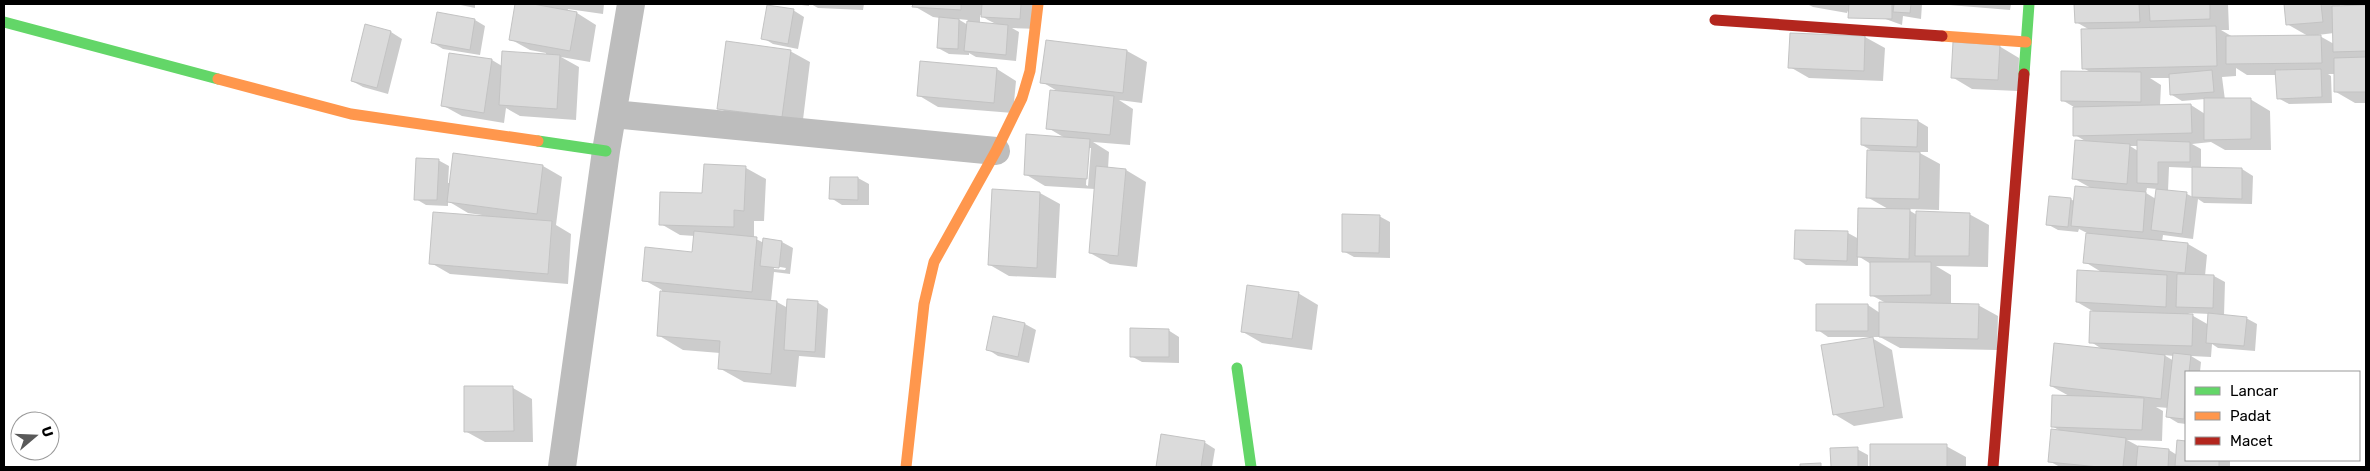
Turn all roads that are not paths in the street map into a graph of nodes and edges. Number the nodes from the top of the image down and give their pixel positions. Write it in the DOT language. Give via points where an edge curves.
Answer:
graph roads {
  1 [pos="631,4"];
  2 [pos="1038,4"];
  3 [pos="2029,4"];
  4 [pos="1715,20"];
  5 [pos="4,22"];
  6 [pos="2026,42"];
  7 [pos="613,114"];
  8 [pos="606,151"];
  9 [pos="996,151"];
  10 [pos="1237,368"];
  11 [pos="562,467"];
  12 [pos="906,467"];
  13 [pos="1251,467"];
  14 [pos="1993,467"];
  1 -- 7 [label="street"];
  2 -- 9 [label="street" via="1030,71 1022,98"];
  3 -- 6 [label="street"];
  4 -- 6 [label="street"];
  5 -- 8 [label="street" via="351,114"];
  6 -- 14 [label="street"];
  7 -- 8 [label="street"];
  7 -- 9 [label="street"];
  8 -- 11 [label="street"];
  9 -- 12 [label="street" via="934,262 924,304"];
  10 -- 13 [label="street"];
}
